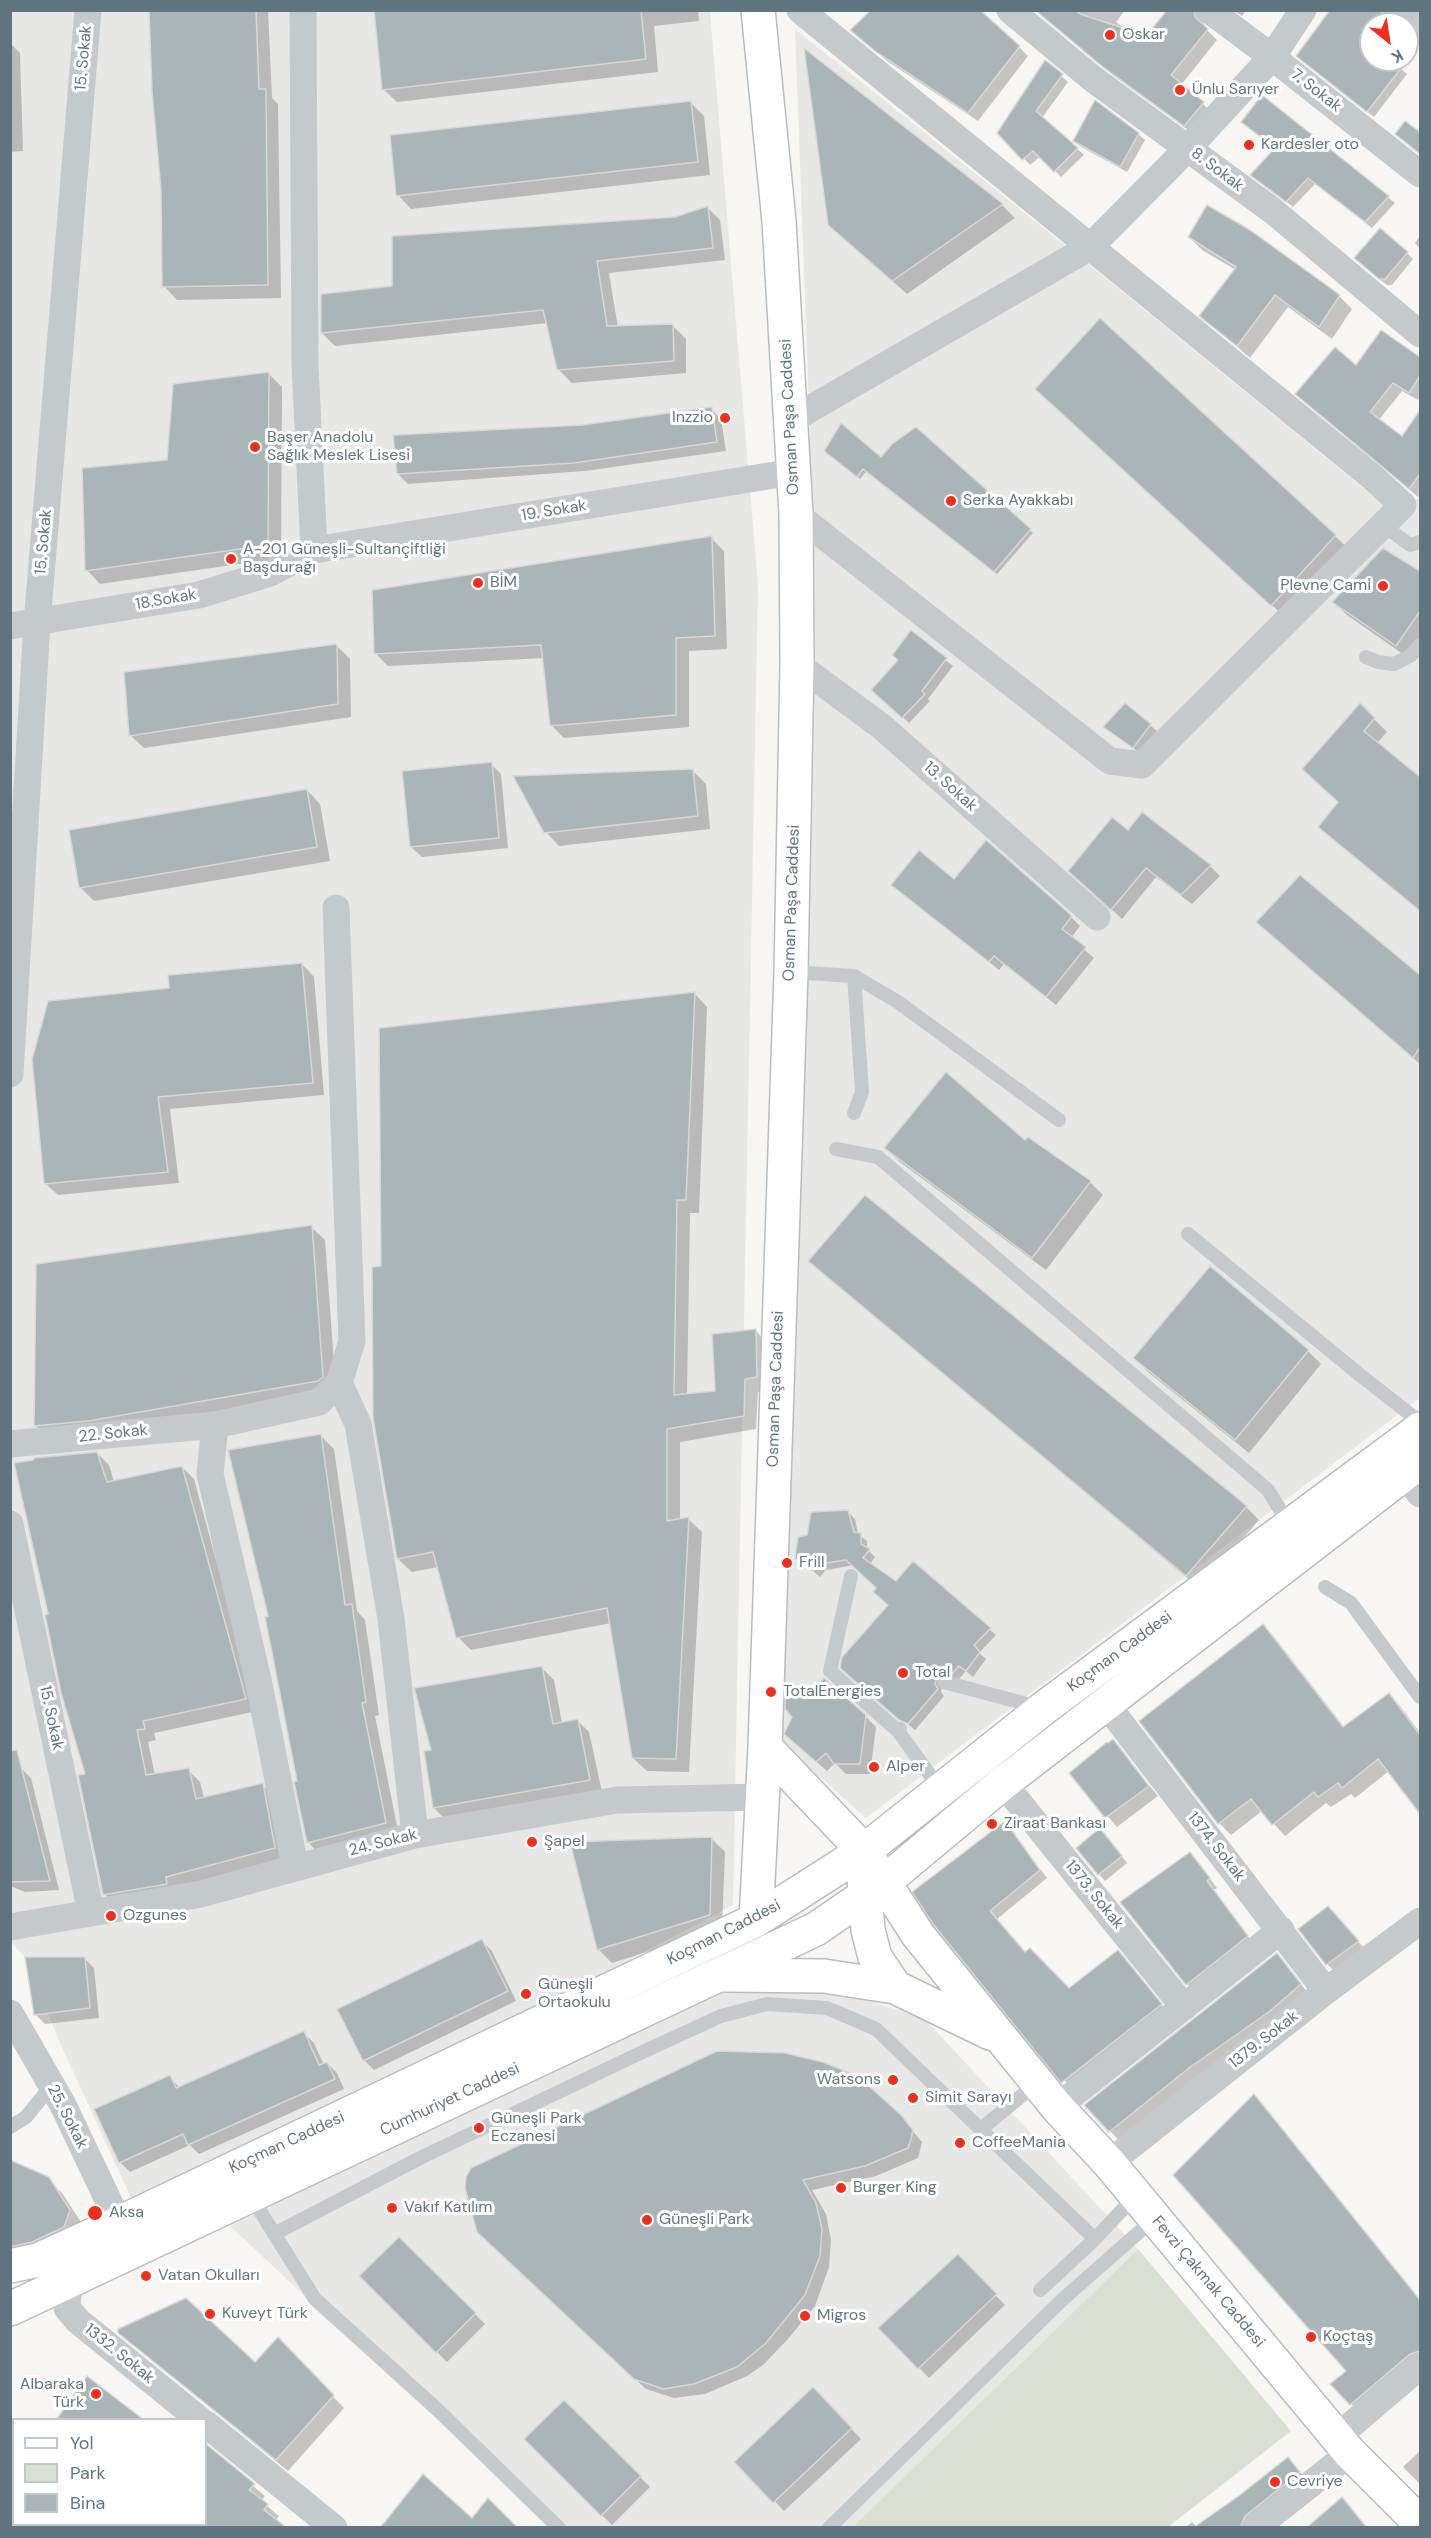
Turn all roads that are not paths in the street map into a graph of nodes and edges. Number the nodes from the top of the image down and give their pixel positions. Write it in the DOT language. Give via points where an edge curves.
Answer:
graph roads {
  1 [pos="88,10"];
  2 [pos="303,10"];
  3 [pos="758,10"];
  4 [pos="800,10"];
  5 [pos="1010,10"];
  6 [pos="1209,10"];
  7 [pos="1303,10"];
  8 [pos="1396,10"];
  9 [pos="1420,29"];
  10 [pos="1272,57"];
  11 [pos="1188,148"];
  12 [pos="1420,174"];
  13 [pos="1090,247"];
  14 [pos="1420,334"];
  15 [pos="791,420"];
  16 [pos="794,472"];
  17 [pos="1412,498"];
  18 [pos="796,514"];
  19 [pos="1383,525"];
  20 [pos="1420,543"];
  21 [pos="314,550"];
  22 [pos="37,623"];
  23 [pos="10,626"];
  24 [pos="1420,645"];
  25 [pos="1366,657"];
  26 [pos="796,664"];
  27 [pos="336,908"];
  28 [pos="1097,917"];
  29 [pos="790,972"];
  30 [pos="854,976"];
  31 [pos="10,1074"];
  32 [pos="854,1113"];
  33 [pos="1059,1120"];
  34 [pos="836,1149"];
  35 [pos="1188,1234"];
  36 [pos="339,1383"];
  37 [pos="1420,1422"];
  38 [pos="215,1425"];
  39 [pos="1420,1429"];
  40 [pos="10,1444"];
  41 [pos="1415,1477"];
  42 [pos="10,1524"];
  43 [pos="1290,1526"];
  44 [pos="851,1576"];
  45 [pos="1325,1587"];
  46 [pos="944,1683"];
  47 [pos="1420,1697"];
  48 [pos="1106,1704"];
  49 [pos="1044,1708"];
  50 [pos="765,1747"];
  51 [pos="1003,1783"];
  52 [pos="942,1791"];
  53 [pos="762,1797"];
  54 [pos="415,1834"];
  55 [pos="864,1851"];
  56 [pos="295,1866"];
  57 [pos="874,1889"];
  58 [pos="91,1912"];
  59 [pos="756,1920"];
  60 [pos="1420,1921"];
  61 [pos="10,1927"];
  62 [pos="1281,1930"];
  63 [pos="716,1975"];
  64 [pos="895,1987"];
  65 [pos="1326,1991"];
  66 [pos="1185,2007"];
  67 [pos="10,2013"];
  68 [pos="1000,2038"];
  69 [pos="52,2085"];
  70 [pos="1047,2095"];
  71 [pos="10,2127"];
  72 [pos="981,2129"];
  73 [pos="1109,2163"];
  74 [pos="250,2194"];
  75 [pos="1145,2206"];
  76 [pos="119,2223"];
  77 [pos="274,2234"];
  78 [pos="1095,2239"];
  79 [pos="10,2266"];
  80 [pos="79,2275"];
  81 [pos="1040,2290"];
  82 [pos="10,2309"];
  83 [pos="1420,2366"];
  84 [pos="198,2418"];
  85 [pos="207,2425"];
  86 [pos="1344,2445"];
  87 [pos="1420,2523"];
  88 [pos="334,2528"];
  89 [pos="559,2528"];
  90 [pos="829,2528"];
  91 [pos="1255,2528"];
  1 -- 22 [label="street, 15. Sokak"];
  2 -- 21 [label="street" via="305,365"];
  3 -- 15 [label="main road, Osman Paşa Caddesi" via="779,221"];
  4 -- 13 [label="street"];
  5 -- 11 [label="street, 8. Sokak" via="1093,79"];
  6 -- 10 [label="street, 7. Sokak"];
  7 -- 10 [label="street"];
  8 -- 9 [label="street"];
  10 -- 11 [label="street"];
  10 -- 12 [label="street, 7. Sokak"];
  11 -- 13 [label="street"];
  11 -- 14 [label="street, 8. Sokak" via="1274,211"];
  13 -- 15 [label="street"];
  13 -- 17 [label="street" via="1353,461"];
  15 -- 16 [label="main road, Osman Paşa Caddesi"];
  16 -- 18 [label="main road, Osman Paşa Caddesi"];
  16 -- 21 [label="street, 19. Sokak"];
  17 -- 19 [label="street"];
  18 -- 19 [label="street" via="1110,761 1142,765"];
  18 -- 26 [label="main road, Osman Paşa Caddesi"];
  19 -- 20 [label="lane" via="1410,545"];
  21 -- 22 [label="street, 18.Sokak" via="270,573 199,595"];
  22 -- 23 [label="street, 18.Sokak"];
  22 -- 31 [label="street, 15. Sokak"];
  24 -- 25 [label="lane" via="1394,664"];
  26 -- 28 [label="street, 13. Sokak" via="882,727"];
  26 -- 29 [label="main road, Osman Paşa Caddesi"];
  27 -- 36 [label="street" via="352,1341"];
  29 -- 30 [label="lane"];
  29 -- 50 [label="main road, Osman Paşa Caddesi"];
  30 -- 32 [label="lane" via="862,1092"];
  30 -- 33 [label="lane" via="898,1002"];
  34 -- 43 [label="lane" via="879,1157 1268,1490"];
  35 -- 37 [label="lane"];
  36 -- 38 [label="street, 22. Sokak" via="319,1402"];
  36 -- 54 [label="street" via="358,1424 391,1619"];
  38 -- 40 [label="street, 22. Sokak"];
  38 -- 56 [label="street" via="210,1474 259,1684"];
  39 -- 43 [label="main road, Koçman Caddesi"];
  41 -- 48 [label="main road, Koçman Caddesi"];
  42 -- 58 [label="street, 15. Sokak"];
  43 -- 49 [label="main road, Koçman Caddesi"];
  44 -- 52 [label="lane" via="830,1671 899,1730"];
  45 -- 47 [label="lane" via="1351,1603"];
  46 -- 49 [label="lane"];
  48 -- 51 [label="main road, Koçman Caddesi"];
  48 -- 62 [label="street, 1374. Sokak"];
  49 -- 52 [label="main road, Koçman Caddesi"];
  50 -- 53 [label="main road, Osman Paşa Caddesi"];
  50 -- 55 [label="main road, Fevzi Çakmak Caddesi"];
  51 -- 57 [label="main road, Koçman Caddesi"];
  51 -- 66 [label="street, 1373. Sokak"];
  52 -- 55 [label="main road, Koçman Caddesi"];
  53 -- 54 [label="street, 24. Sokak" via="617,1800"];
  53 -- 59 [label="main road, Osman Paşa Caddesi"];
  54 -- 56 [label="street, 24. Sokak"];
  55 -- 57 [label="main road, Fevzi Çakmak Caddesi"];
  55 -- 59 [label="main road, Koçman Caddesi"];
  56 -- 58 [label="street, 24. Sokak" via="201,1894"];
  57 -- 63 [label="main road, Cumhuriyet Caddesi" via="816,1929"];
  57 -- 64 [label="main road" via="868,1929 875,1957"];
  57 -- 68 [label="main road, Fevzi Çakmak Caddesi" via="918,1935"];
  58 -- 61 [label="street, 24. Sokak"];
  59 -- 76 [label="main road, Koçman Caddesi"];
  60 -- 65 [label="street, 1379. Sokak"];
  62 -- 65 [label="street, 1374. Sokak"];
  62 -- 66 [label="street"];
  63 -- 64 [label="main road" via="824,1976"];
  63 -- 74 [label="main road, Cumhuriyet Caddesi"];
  64 -- 68 [label="main road"];
  65 -- 73 [label="street, 1379. Sokak"];
  66 -- 70 [label="street"];
  67 -- 69 [label="street, 25. Sokak"];
  68 -- 70 [label="main road, Fevzi Çakmak Caddesi"];
  69 -- 71 [label="lane" via="26,2117"];
  69 -- 76 [label="street, 25. Sokak"];
  70 -- 72 [label="lane"];
  70 -- 73 [label="main road, Fevzi Çakmak Caddesi"];
  72 -- 77 [label="lane" via="876,2029 827,2008 767,2004 721,2016 659,2044 422,2157"];
  72 -- 78 [label="lane"];
  73 -- 75 [label="main road, Fevzi Çakmak Caddesi"];
  74 -- 77 [label="lane"];
  74 -- 80 [label="main road, Cumhuriyet Caddesi"];
  75 -- 78 [label="lane"];
  75 -- 86 [label="main road, Fevzi Çakmak Caddesi"];
  75 -- 90 [label="lane" via="1063,2300"];
  76 -- 79 [label="main road, Koçman Caddesi" via="38,2259"];
  77 -- 89 [label="lane" via="315,2299 439,2411"];
  78 -- 81 [label="lane"];
  80 -- 82 [label="main road, Cumhuriyet Caddesi"];
  80 -- 84 [label="street, 1332. Sokak" via="68,2293 67,2308"];
  83 -- 86 [label="street"];
  85 -- 88 [label="street"];
  86 -- 87 [label="main road, Fevzi Çakmak Caddesi"];
  86 -- 91 [label="street"];
}
